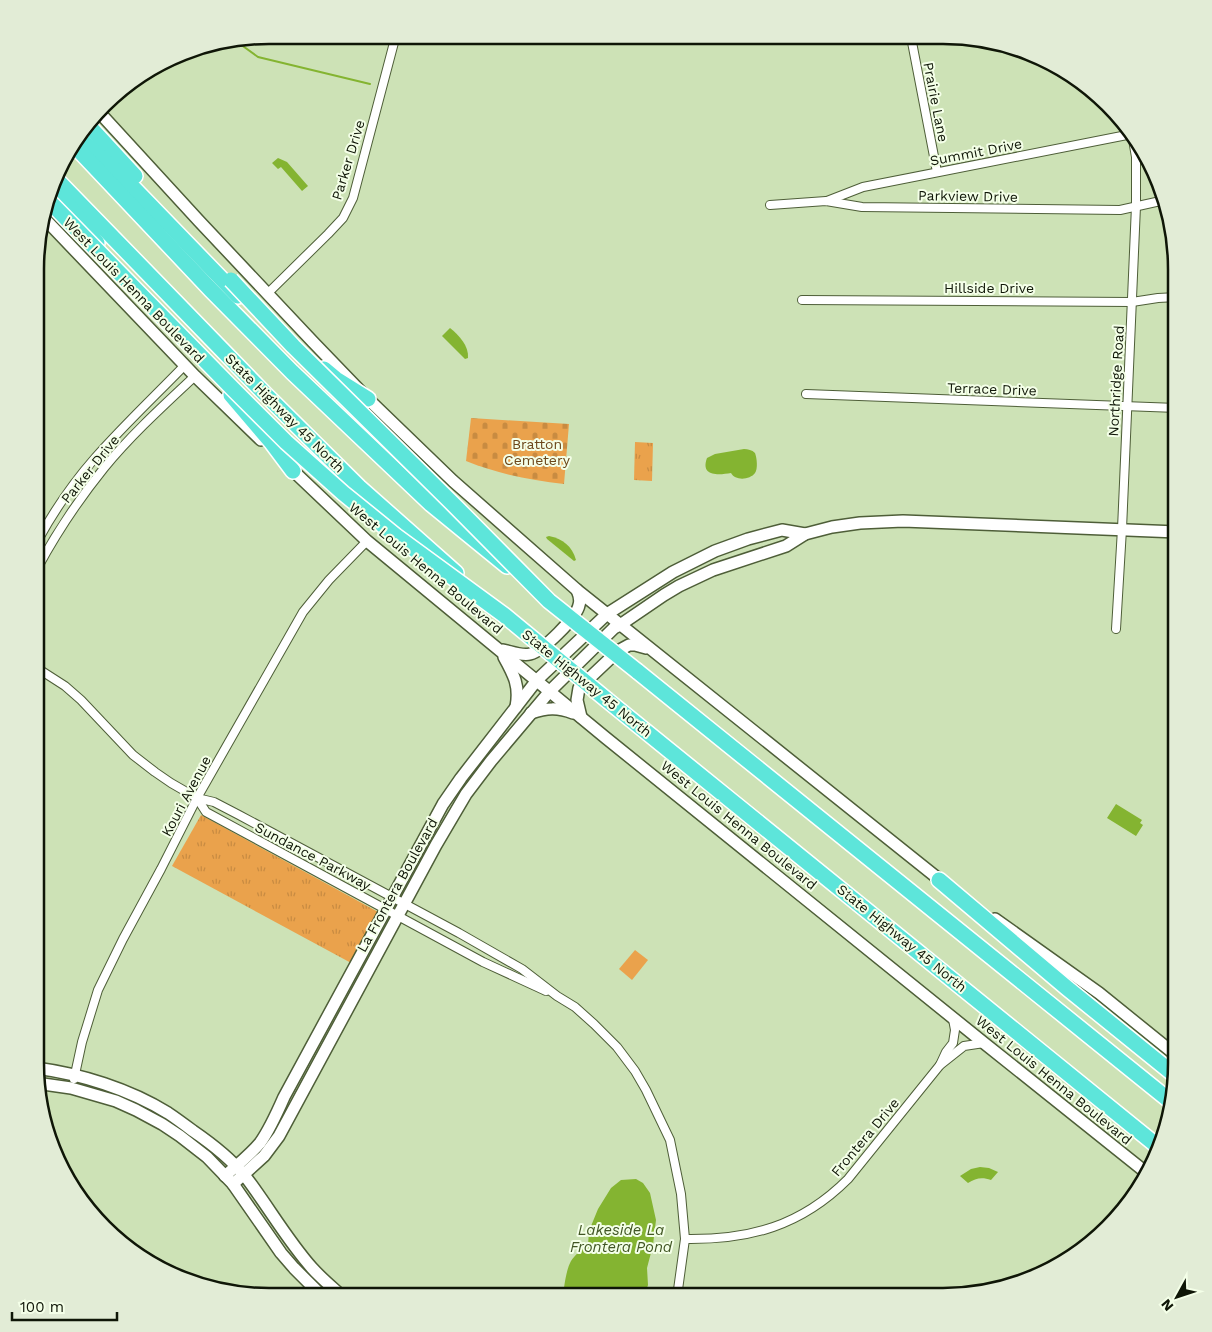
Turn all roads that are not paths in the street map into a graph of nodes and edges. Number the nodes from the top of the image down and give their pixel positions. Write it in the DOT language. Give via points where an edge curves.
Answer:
graph roads {
  1 [pos="394,44"];
  2 [pos="912,44"];
  3 [pos="103,117"];
  4 [pos="92,129"];
  5 [pos="1124,135"];
  6 [pos="83,142"];
  7 [pos="78,150"];
  8 [pos="1135,151"];
  9 [pos="937,172"];
  10 [pos="61,184"];
  11 [pos="59,189"];
  12 [pos="826,201"];
  13 [pos="1158,202"];
  14 [pos="53,205"];
  15 [pos="770,205"];
  16 [pos="1136,206"];
  17 [pos="48,223"];
  18 [pos="268,294"];
  19 [pos="1168,297"];
  20 [pos="802,300"];
  21 [pos="1132,302"];
  22 [pos="185,365"];
  23 [pos="195,376"];
  24 [pos="806,394"];
  25 [pos="368,399"];
  26 [pos="1127,406"];
  27 [pos="1168,408"];
  28 [pos="94,460"];
  29 [pos="104,468"];
  30 [pos="294,471"];
  31 [pos="44,529"];
  32 [pos="1122,529"];
  33 [pos="1168,532"];
  34 [pos="806,534"];
  35 [pos="367,541"];
  36 [pos="44,554"];
  37 [pos="706,555"];
  38 [pos="713,570"];
  39 [pos="577,590"];
  40 [pos="548,601"];
  41 [pos="607,614"];
  42 [pos="504,616"];
  43 [pos="620,625"];
  44 [pos="1116,629"];
  45 [pos="499,649"];
  46 [pos="650,649"];
  47 [pos="44,672"];
  48 [pos="537,680"];
  49 [pos="550,691"];
  50 [pos="516,709"];
  51 [pos="531,713"];
  52 [pos="582,717"];
  53 [pos="197,798"];
  54 [pos="939,880"];
  55 [pos="393,897"];
  56 [pos="404,904"];
  57 [pos="386,909"];
  58 [pos="398,915"];
  59 [pos="557,996"];
  60 [pos="953,1019"];
  61 [pos="984,1043"];
  62 [pos="1168,1049"];
  63 [pos="940,1065"];
  64 [pos="44,1069"];
  65 [pos="1168,1071"];
  66 [pos="75,1075"];
  67 [pos="45,1084"];
  68 [pos="71,1088"];
  69 [pos="1165,1097"];
  70 [pos="1153,1143"];
  71 [pos="1142,1169"];
  72 [pos="240,1170"];
  73 [pos="229,1180"];
  74 [pos="684,1239"];
  75 [pos="315,1288"];
  76 [pos="333,1288"];
  77 [pos="678,1288"];
  1 -- 18 [label="street, Parker Drive" via="353,198 343,218"];
  2 -- 9 [label="street, Prairie Lane"];
  3 -- 18 [label="main road"];
  4 -- 40 [label="highway, bridge" via="294,346"];
  5 -- 9 [label="street, Summit Drive"];
  6 -- 25 [label="highway" via="120,174 247,305 336,379"];
  7 -- 40 [label="highway, bridge" via="292,372 431,504"];
  8 -- 16 [label="street, Northridge Road"];
  9 -- 12 [label="street, Summit Drive" via="863,187"];
  10 -- 42 [label="highway, State Highway 45 North, bridge" via="359,487"];
  11 -- 30 [label="highway" via="104,253"];
  12 -- 15 [label="street, Parkview Drive"];
  12 -- 16 [label="street, Parkview Drive" via="862,207 1120,210"];
  13 -- 16 [label="street, Parkview Drive"];
  14 -- 42 [label="highway, bridge" via="286,442 396,536"];
  16 -- 21 [label="street, Northridge Road"];
  17 -- 22 [label="main road, West Louis Henna Boulevard"];
  18 -- 25 [label="main road"];
  19 -- 21 [label="street, Hillside Drive"];
  20 -- 21 [label="street, Hillside Drive"];
  21 -- 26 [label="street, Northridge Road"];
  22 -- 23 [label="main road, West Louis Henna Boulevard"];
  22 -- 28 [label="street, Parker Drive"];
  23 -- 29 [label="street, Parker Drive"];
  23 -- 30 [label="main road, West Louis Henna Boulevard"];
  24 -- 26 [label="street, Terrace Drive"];
  25 -- 39 [label="main road" via="461,488"];
  26 -- 27 [label="street, Terrace Drive"];
  26 -- 32 [label="street, Northridge Road"];
  28 -- 29 [label="street"];
  28 -- 31 [label="street, Parker Drive"];
  29 -- 36 [label="street, Parker Drive"];
  30 -- 35 [label="main road, West Louis Henna Boulevard"];
  32 -- 33 [label="main road"];
  32 -- 34 [label="main road" via="888,521"];
  32 -- 44 [label="street, Northridge Road"];
  34 -- 37 [label="main road, La Frontera Boulevard" via="782,530"];
  34 -- 38 [label="main road, La Frontera Boulevard" via="786,546"];
  35 -- 45 [label="main road, West Louis Henna Boulevard"];
  35 -- 53 [label="street, Kouri Avenue" via="303,612"];
  37 -- 38 [label="main road"];
  37 -- 41 [label="main road, La Frontera Boulevard" via="672,572"];
  38 -- 43 [label="main road, La Frontera Boulevard" via="664,595"];
  39 -- 41 [label="main road"];
  39 -- 45 [label="main road" via="580,603 576,614 547,644 528,655"];
  40 -- 69 [label="highway, bridge"];
  41 -- 43 [label="main road"];
  41 -- 48 [label="main road, La Frontera Boulevard"];
  42 -- 70 [label="highway, State Highway 45 North, bridge"];
  43 -- 46 [label="main road"];
  43 -- 49 [label="main road, La Frontera Boulevard"];
  45 -- 48 [label="main road, West Louis Henna Boulevard"];
  45 -- 50 [label="main road" via="517,686"];
  46 -- 52 [label="main road" via="635,645 618,651 579,688 577,700"];
  46 -- 54 [label="main road"];
  47 -- 53 [label="street, Sundance Parkway" via="66,686 133,755 171,784"];
  48 -- 49 [label="main road, West Louis Henna Boulevard"];
  48 -- 50 [label="main road, La Frontera Boulevard"];
  49 -- 51 [label="main road, La Frontera Boulevard"];
  49 -- 52 [label="main road, West Louis Henna Boulevard"];
  50 -- 55 [label="main road, La Frontera Boulevard" via="447,798"];
  51 -- 52 [label="main road" via="560,708"];
  51 -- 56 [label="main road, La Frontera Boulevard" via="466,794"];
  52 -- 60 [label="main road, West Louis Henna Boulevard"];
  53 -- 55 [label="street, Sundance Parkway" via="214,802 240,815"];
  53 -- 57 [label="street, Sundance Parkway" via="206,812"];
  53 -- 66 [label="street, Kouri Avenue" via="98,990"];
  54 -- 62 [label="main road" via="1099,993"];
  54 -- 65 [label="highway"];
  55 -- 56 [label="street, Sundance Parkway"];
  55 -- 57 [label="main road, La Frontera Boulevard"];
  56 -- 58 [label="main road, La Frontera Boulevard"];
  56 -- 59 [label="street, Sundance Parkway" via="522,969"];
  57 -- 58 [label="street, Sundance Parkway"];
  57 -- 72 [label="main road, La Frontera Boulevard" via="275,1118"];
  58 -- 59 [label="street, Sundance Parkway" via="483,962"];
  58 -- 72 [label="main road, La Frontera Boulevard" via="279,1136 264,1156"];
  59 -- 74 [label="street, Sundance Parkway" via="575,1007 617,1047 646,1090 670,1140 681,1194"];
  60 -- 61 [label="main road, West Louis Henna Boulevard"];
  60 -- 63 [label="street" via="953,1043"];
  61 -- 63 [label="street" via="964,1046"];
  61 -- 71 [label="main road, West Louis Henna Boulevard"];
  63 -- 74 [label="street, Frontera Drive" via="848,1179 819,1204 792,1220 763,1231 725,1238"];
  64 -- 66 [label="main road"];
  66 -- 68 [label="street, Kouri Avenue"];
  66 -- 72 [label="main road" via="120,1090 168,1113 215,1146"];
  67 -- 68 [label="main road"];
  68 -- 73 [label="main road" via="116,1101 162,1124 207,1157"];
  72 -- 73 [label="main road, La Frontera Boulevard"];
  72 -- 76 [label="main road" via="300,1253"];
  73 -- 75 [label="main road" via="281,1253"];
  74 -- 77 [label="street, Sundance Parkway"];
}
